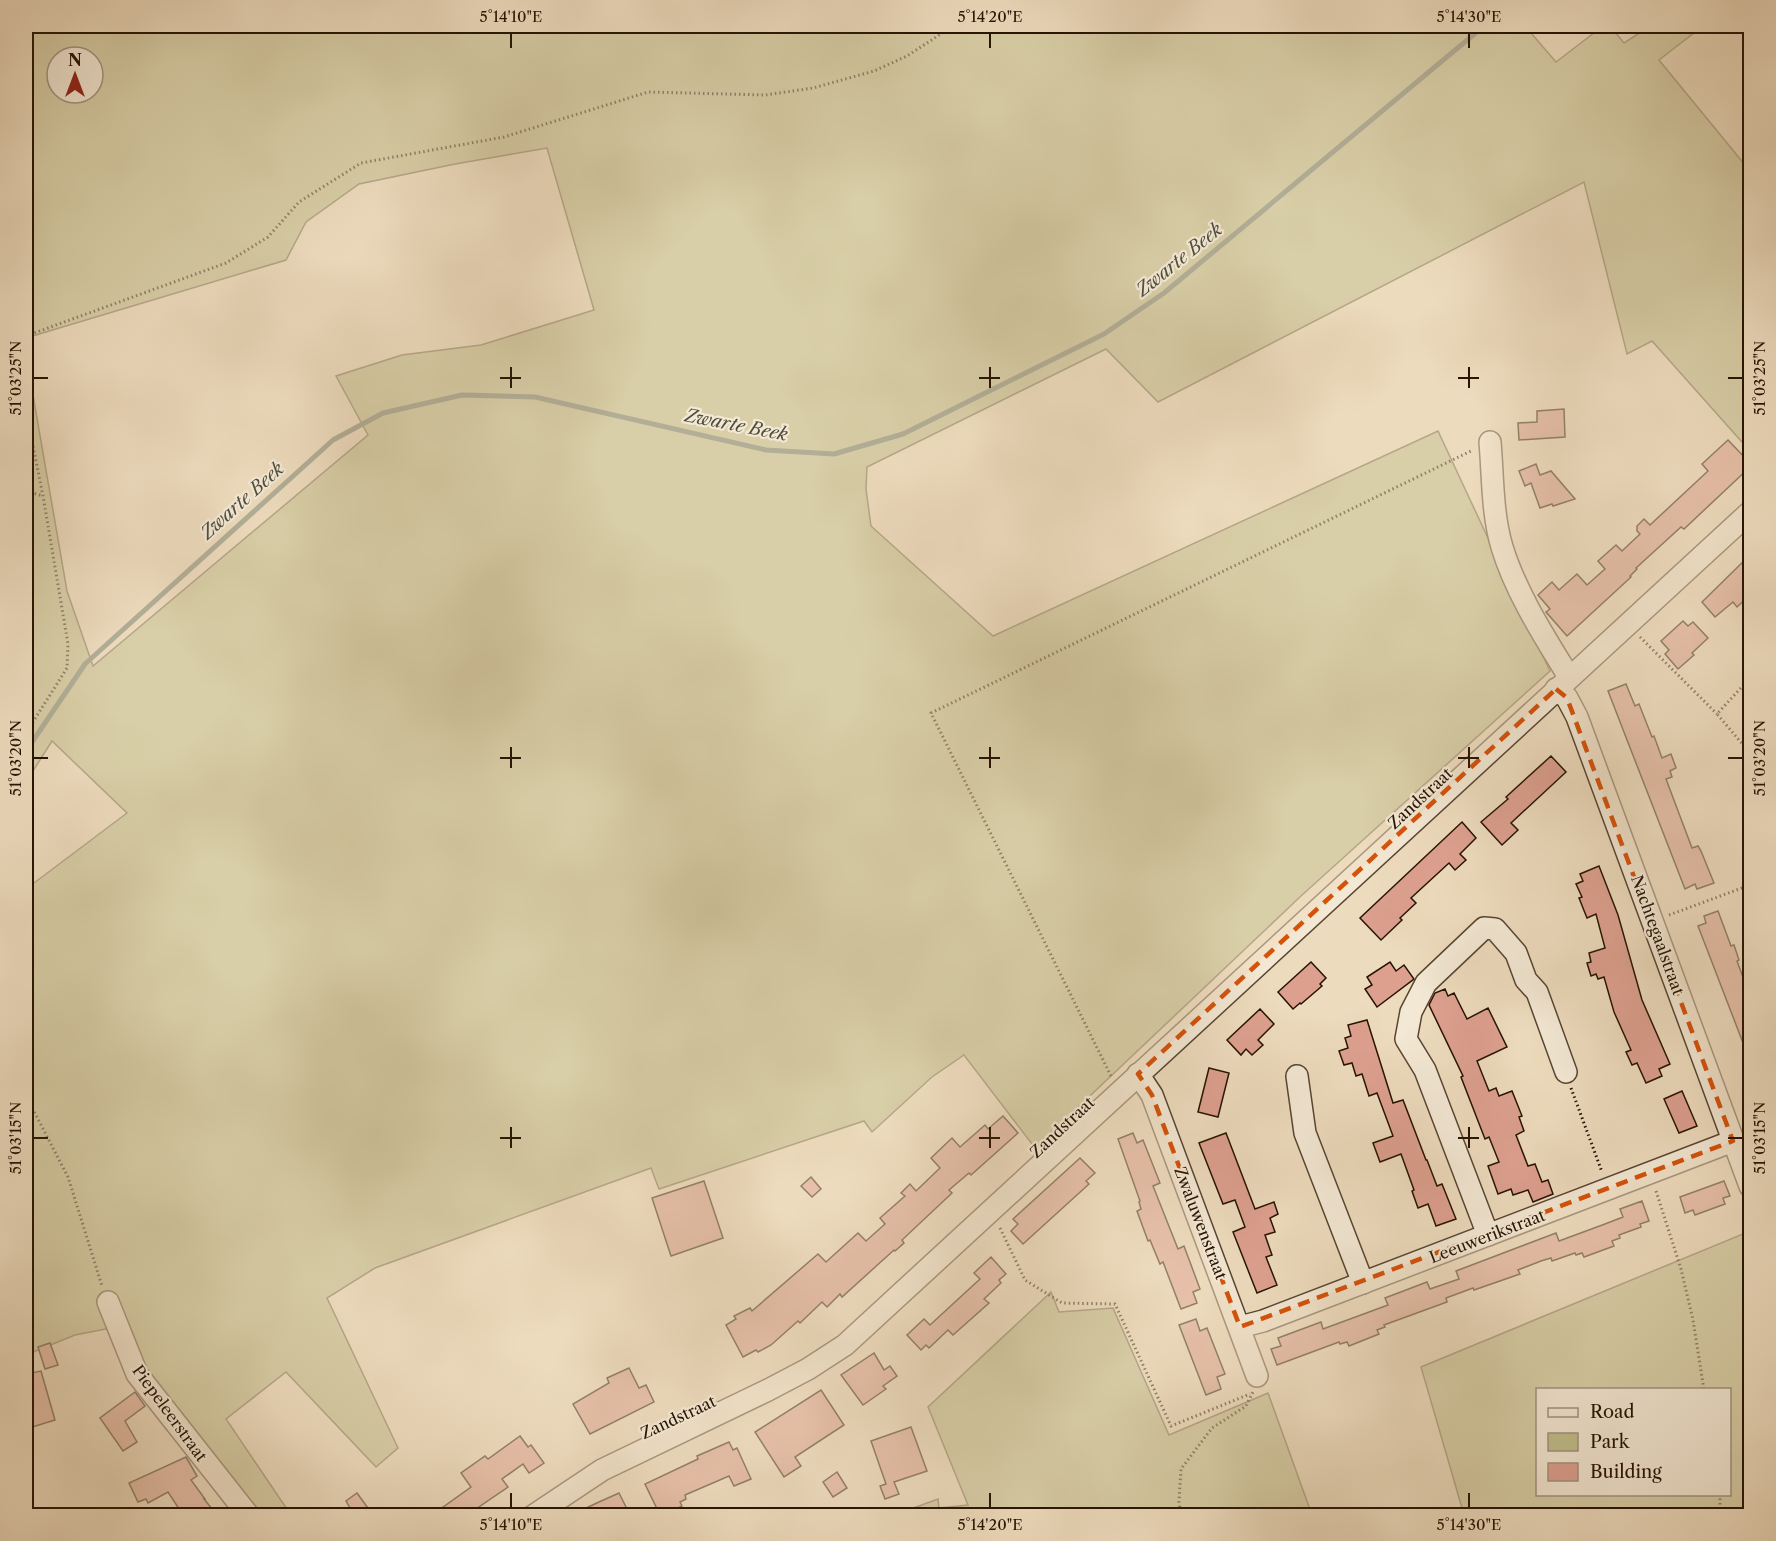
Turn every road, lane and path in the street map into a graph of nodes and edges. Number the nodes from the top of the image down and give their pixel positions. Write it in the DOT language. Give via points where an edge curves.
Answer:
graph roads {
  1 [pos="953,26"];
  2 [pos="26,336"];
  3 [pos="26,411"];
  4 [pos="1490,442"];
  5 [pos="26,491"];
  6 [pos="43,496"];
  7 [pos="1750,512"];
  8 [pos="1628,625"];
  9 [pos="1750,679"];
  10 [pos="1563,683"];
  11 [pos="1717,714"];
  12 [pos="26,733"];
  13 [pos="1750,753"];
  14 [pos="1750,885"];
  15 [pos="1653,921"];
  16 [pos="1566,1072"];
  17 [pos="1138,1074"];
  18 [pos="1297,1076"];
  19 [pos="1113,1080"];
  20 [pos="26,1096"];
  21 [pos="1733,1141"];
  22 [pos="1650,1174"];
  23 [pos="1750,1186"];
  24 [pos="1608,1190"];
  25 [pos="991,1210"];
  26 [pos="1488,1235"];
  27 [pos="1363,1283"];
  28 [pos="108,1302"];
  29 [pos="1240,1327"];
  30 [pos="1255,1384"];
  31 [pos="1704,1388"];
  32 [pos="1720,1496"];
  33 [pos="249,1515"];
  34 [pos="533,1515"];
  35 [pos="1181,1515"];
  36 [pos="1720,1515"];
  1 -- 2 [label="path" via="907,56 813,88 765,95 648,92 504,136 361,163 299,202 268,237 226,263"];
  3 -- 6 [label="path"];
  4 -- 10 [label="street" via="1502,547"];
  4 -- 19 [label="path" via="931,713"];
  5 -- 6 [label="path"];
  6 -- 12 [label="path" via="68,644 67,668"];
  7 -- 8 [label="street, Zandstraat"];
  8 -- 10 [label="street, Zandstraat"];
  8 -- 11 [label="path"];
  9 -- 11 [label="path"];
  10 -- 15 [label="street, Nachtegaalstraat"];
  10 -- 17 [label="street, Zandstraat"];
  11 -- 13 [label="path"];
  14 -- 15 [label="path"];
  15 -- 21 [label="street, Nachtegaalstraat"];
  16 -- 24 [label="path"];
  16 -- 26 [label="street" via="1537,992 1526,980 1516,952 1495,929 1484,928 1426,983 1411,1012 1406,1039 1425,1070"];
  17 -- 25 [label="street, Zandstraat"];
  17 -- 29 [label="street, Zwaluwenstraat" via="1152,1095"];
  18 -- 27 [label="street" via="1305,1133"];
  20 -- 28 [label="path" via="68,1177"];
  21 -- 22 [label="street, Leeuwerikstraat"];
  21 -- 23 [label="street, Nachtegaalstraat"];
  22 -- 24 [label="street, Leeuwerikstraat"];
  22 -- 31 [label="path" via="1682,1269"];
  24 -- 26 [label="street, Leeuwerikstraat"];
  25 -- 30 [label="path" via="1025,1280 1062,1304 1115,1304 1171,1426"];
  25 -- 34 [label="street, Zandstraat" via="845,1345 768,1390 602,1470"];
  26 -- 27 [label="street, Leeuwerikstraat"];
  27 -- 29 [label="street, Leeuwerikstraat"];
  28 -- 33 [label="street, Piepeleerstraat" via="137,1374"];
  29 -- 30 [label="street, Zwaluwenstraat"];
  30 -- 35 [label="path" via="1246,1406 1212,1428 1181,1469"];
  32 -- 36 [label="path"];
}
